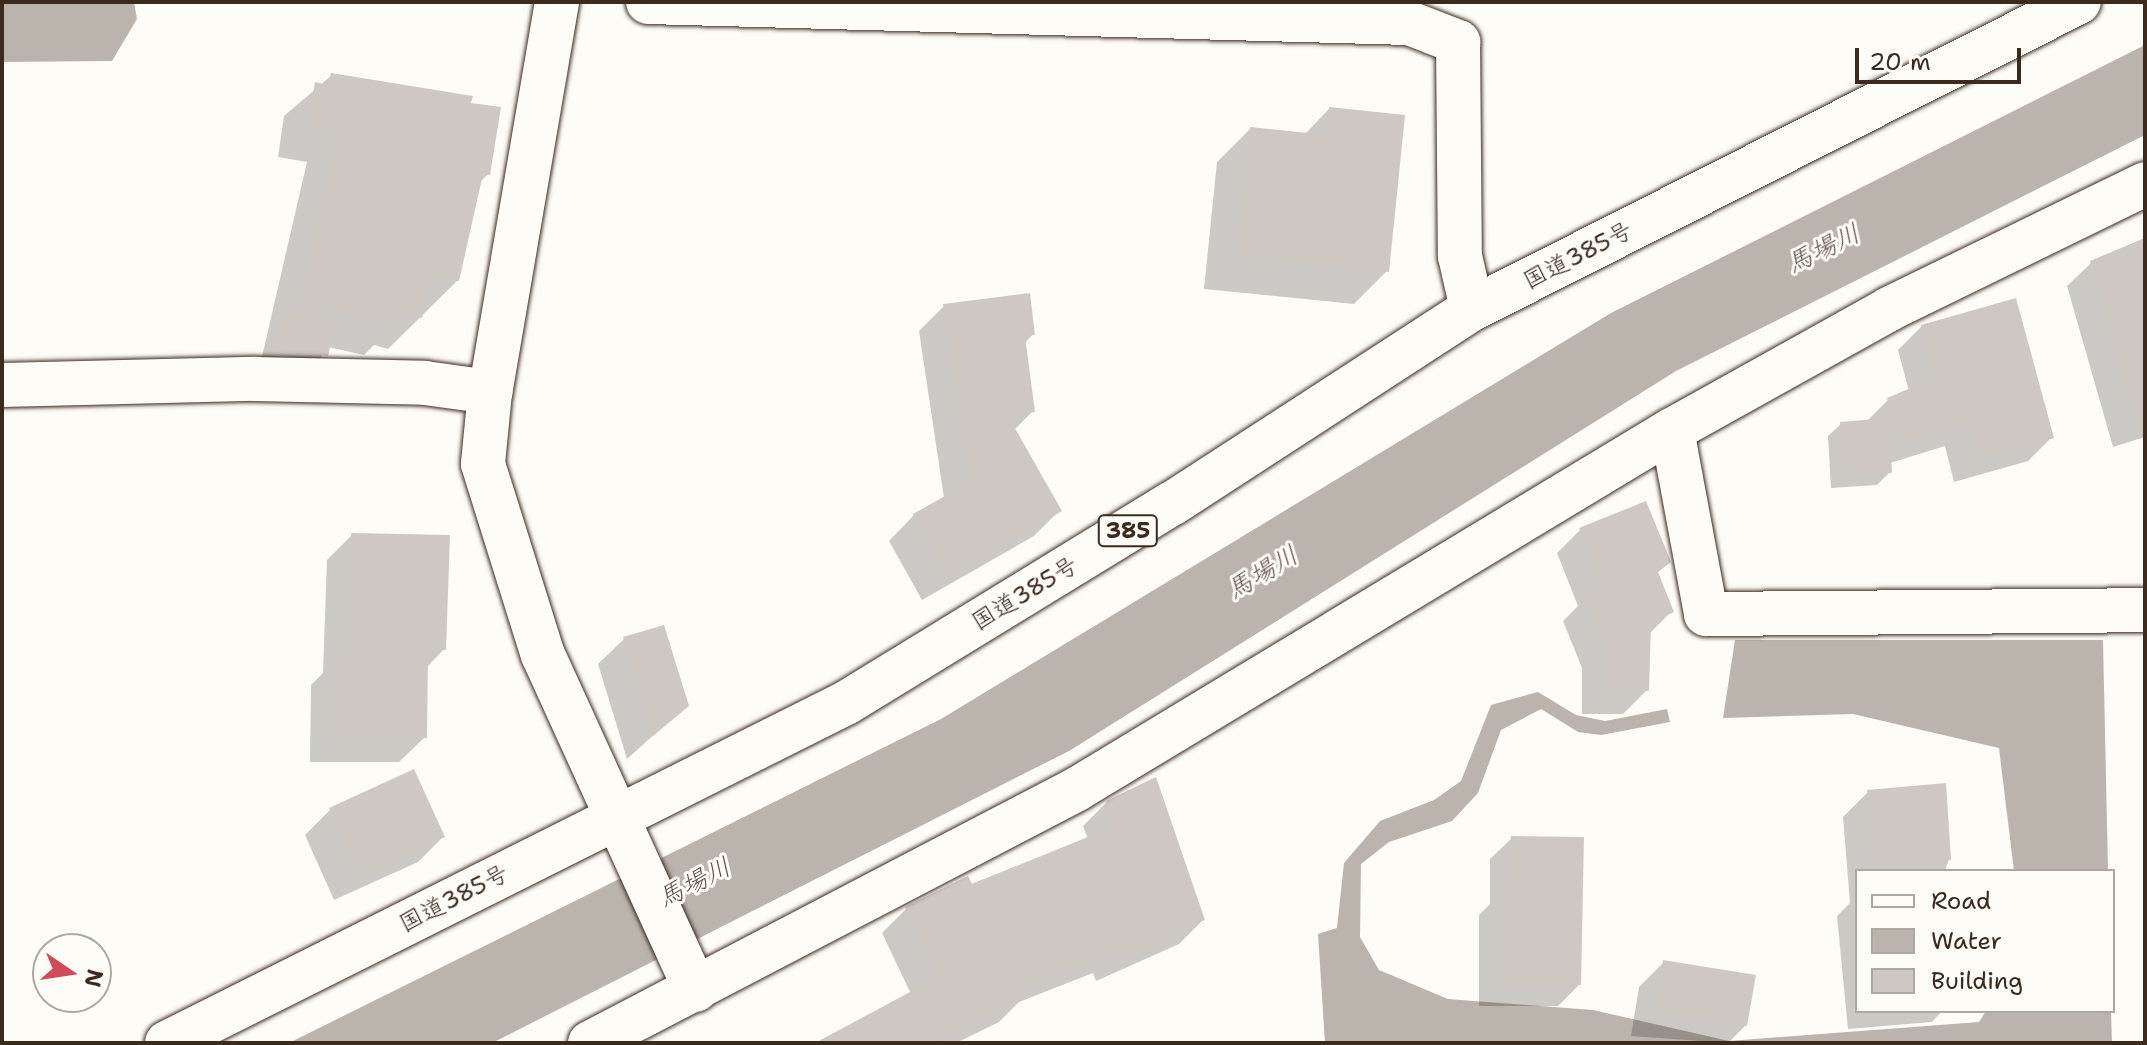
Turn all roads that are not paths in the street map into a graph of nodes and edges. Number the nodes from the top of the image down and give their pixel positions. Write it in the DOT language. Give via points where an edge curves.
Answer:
graph roads {
  1 [pos="557,2"];
  2 [pos="648,2"];
  3 [pos="2079,2"];
  4 [pos="2145,184"];
  5 [pos="1472,309"];
  6 [pos="2,385"];
  7 [pos="490,392"];
  8 [pos="1672,430"];
  9 [pos="2145,610"];
  10 [pos="625,836"];
  11 [pos="691,980"];
  12 [pos="167,1043"];
  13 [pos="590,1043"];
  1 -- 7 [label="main road"];
  2 -- 5 [label="main road" via="1409,23 1458,42 1460,256"];
  3 -- 5 [label="main road, 国道385号 / 385"];
  4 -- 8 [label="main road" via="1889,309"];
  5 -- 10 [label="main road, 国道385号 / 385" via="1173,503"];
  6 -- 7 [label="main road" via="255,379 425,383"];
  7 -- 10 [label="main road" via="483,464 543,655"];
  8 -- 9 [label="main road" via="1706,614"];
  8 -- 11 [label="main road" via="1077,789"];
  10 -- 11 [label="main road"];
  10 -- 12 [label="main road, 国道385号 / 385"];
  11 -- 13 [label="main road"];
}
